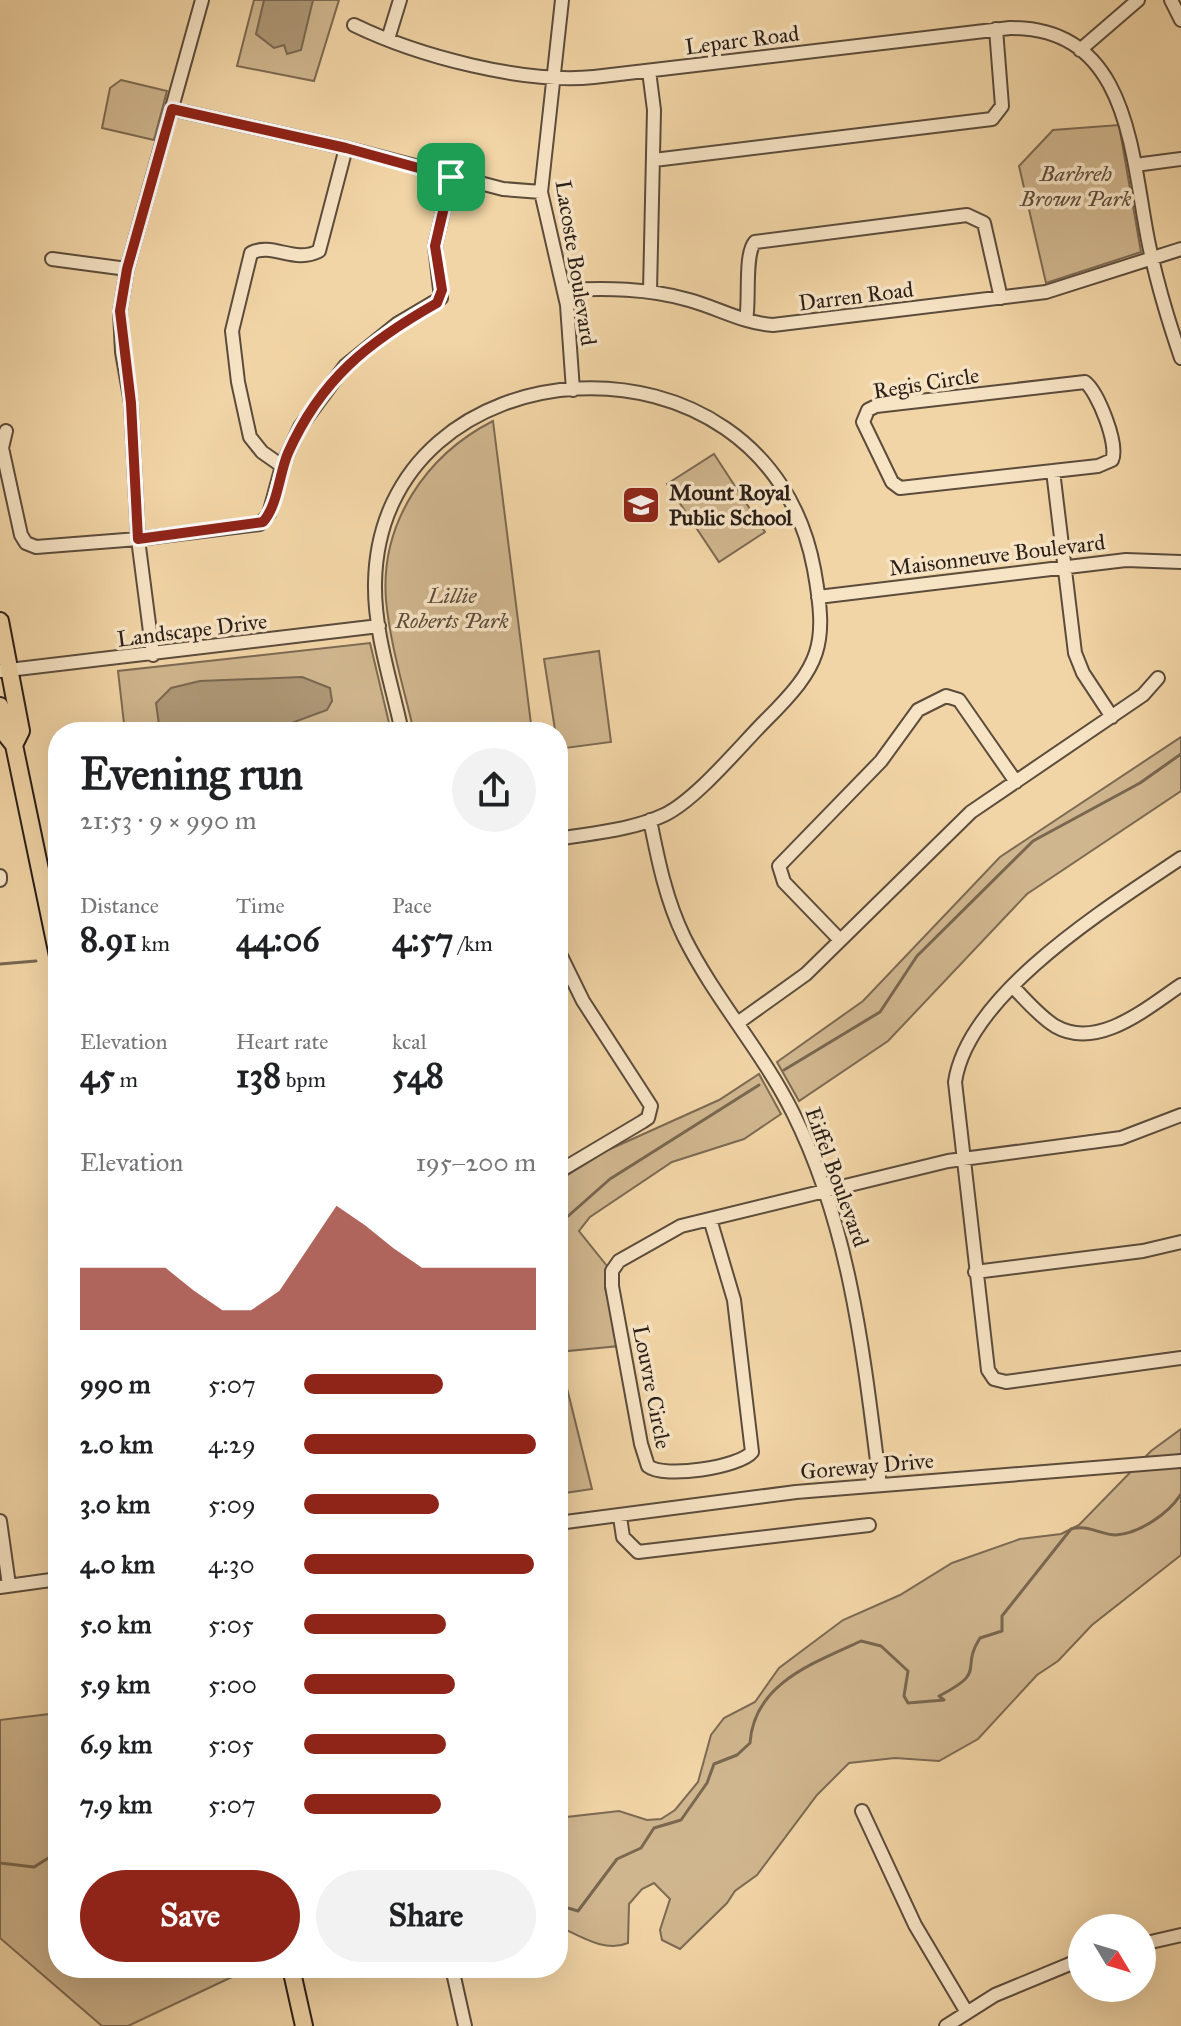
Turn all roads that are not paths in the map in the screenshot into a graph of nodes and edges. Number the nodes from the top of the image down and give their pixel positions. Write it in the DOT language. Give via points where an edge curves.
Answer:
graph roads {
  1 [pos="202,0"];
  2 [pos="400,0"];
  3 [pos="562,0"];
  4 [pos="1138,0"];
  5 [pos="1171,0"];
  6 [pos="1181,20"];
  7 [pos="354,25"];
  8 [pos="996,29"];
  9 [pos="388,39"];
  10 [pos="1080,50"];
  11 [pos="649,71"];
  12 [pos="553,78"];
  13 [pos="172,109"];
  14 [pos="346,148"];
  15 [pos="1181,159"];
  16 [pos="654,160"];
  17 [pos="1135,165"];
  18 [pos="451,177"];
  19 [pos="541,192"];
  20 [pos="1181,249"];
  21 [pos="52,259"];
  22 [pos="1152,259"];
  23 [pos="127,269"];
  24 [pos="564,290"];
  25 [pos="650,291"];
  26 [pos="1001,298"];
  27 [pos="746,320"];
  28 [pos="1181,358"];
  29 [pos="573,390"];
  30 [pos="6,431"];
  31 [pos="282,466"];
  32 [pos="1053,471"];
  33 [pos="138,539"];
  34 [pos="1181,562"];
  35 [pos="1065,567"];
  36 [pos="818,597"];
  37 [pos="0,621"];
  38 [pos="379,626"];
  39 [pos="153,655"];
  40 [pos="5,671"];
  41 [pos="1158,678"];
  42 [pos="0,706"];
  43 [pos="1112,717"];
  44 [pos="400,722"];
  45 [pos="14,745"];
  46 [pos="1016,782"];
  47 [pos="650,820"];
  48 [pos="568,837"];
  49 [pos="1181,858"];
  50 [pos="48,908"];
  51 [pos="840,940"];
  52 [pos="568,971"];
  53 [pos="1181,985"];
  54 [pos="1013,987"];
  55 [pos="739,1022"];
  56 [pos="1181,1115"];
  57 [pos="963,1158"];
  58 [pos="568,1166"];
  59 [pos="825,1191"];
  60 [pos="710,1219"];
  61 [pos="1181,1242"];
  62 [pos="975,1272"];
  63 [pos="1181,1358"];
  64 [pos="1176,1461"];
  65 [pos="880,1485"];
  66 [pos="620,1517"];
  67 [pos="0,1521"];
  68 [pos="568,1522"];
  69 [pos="869,1525"];
  70 [pos="48,1580"];
  71 [pos="4,1586"];
  72 [pos="862,1811"];
  73 [pos="1181,1935"];
  74 [pos="1156,1941"];
  75 [pos="1068,1964"];
  76 [pos="293,1978"];
  77 [pos="454,1978"];
  78 [pos="966,2011"];
  79 [pos="304,2026"];
  80 [pos="465,2026"];
  81 [pos="946,2026"];
  1 -- 13 [label="street"];
  2 -- 9 [label="street"];
  3 -- 12 [label="street, Lacoste Boulevard"];
  4 -- 10 [label="street"];
  5 -- 6 [label="street"];
  7 -- 9 [label="street, Leparc Road"];
  8 -- 10 [label="street, Leparc Road" via="1039,31"];
  8 -- 11 [label="street, Leparc Road"];
  8 -- 16 [label="street" via="1002,106 992,119"];
  9 -- 12 [label="street, Leparc Road" via="508,73"];
  10 -- 17 [label="street, Leparc Road" via="1120,102"];
  11 -- 12 [label="street, Leparc Road"];
  11 -- 16 [label="street"];
  12 -- 19 [label="street, Lacoste Boulevard"];
  13 -- 14 [label="street"];
  13 -- 23 [label="street"];
  14 -- 18 [label="street"];
  14 -- 31 [label="street" via="319,251 306,258 260,249 251,253 239,295 232,331 250,437"];
  15 -- 17 [label="street"];
  16 -- 25 [label="street"];
  17 -- 22 [label="street, Leparc Road"];
  18 -- 19 [label="street"];
  18 -- 31 [label="street" via="435,246 441,298 397,324 345,366 308,411"];
  19 -- 24 [label="street, Lacoste Boulevard"];
  20 -- 22 [label="street, Darren Road"];
  21 -- 23 [label="street"];
  22 -- 26 [label="street, Darren Road" via="1072,286"];
  22 -- 28 [label="street, Leparc Road"];
  23 -- 33 [label="street" via="120,311"];
  24 -- 25 [label="street, Darren Road"];
  24 -- 29 [label="street, Lacoste Boulevard"];
  25 -- 27 [label="street, Darren Road"];
  26 -- 27 [label="street, Darren Road" via="773,325"];
  26 -- 27 [label="street" via="984,223 967,215 755,242 748,253"];
  29 -- 36 [label="street" via="649,392 687,405 736,436 772,473 795,511"];
  29 -- 38 [label="street" via="486,411 450,434 420,463 394,504 382,536 375,582"];
  30 -- 33 [label="street" via="2,448 26,543 36,547"];
  31 -- 33 [label="street" via="269,514 260,524"];
  32 -- 32 [label="street, Regis Circle" via="1104,464 1115,453 1093,389 1085,382 876,406 864,415 866,430 900,488"];
  32 -- 35 [label="street"];
  33 -- 39 [label="street"];
  34 -- 35 [label="street, Maisonneuve Boulevard" via="1126,560"];
  35 -- 36 [label="street, Maisonneuve Boulevard"];
  35 -- 43 [label="street" via="1079,664"];
  36 -- 47 [label="street" via="817,652 800,685 682,804"];
  37 -- 40 [label="main road"];
  38 -- 39 [label="street, Landscape Drive"];
  38 -- 44 [label="street"];
  39 -- 40 [label="street, Landscape Drive"];
  40 -- 45 [label="main road" via="21,731"];
  41 -- 43 [label="street"];
  42 -- 45 [label="main road" via="6,735"];
  43 -- 46 [label="street"];
  45 -- 50 [label="main road"];
  46 -- 51 [label="street" via="958,822"];
  46 -- 51 [label="street" via="959,700 946,696 918,710 881,761 779,866 784,882"];
  47 -- 48 [label="street"];
  47 -- 55 [label="street, Eiffel Boulevard" via="682,934"];
  49 -- 54 [label="street" via="1085,924"];
  51 -- 55 [label="street" via="796,982"];
  52 -- 58 [label="street" via="651,1106 648,1118"];
  53 -- 54 [label="street" via="1121,1024 1086,1032 1058,1028"];
  54 -- 57 [label="street" via="972,1032 960,1057 955,1098"];
  55 -- 59 [label="street, Eiffel Boulevard" via="780,1088"];
  56 -- 57 [label="street, Louvre Circle" via="1121,1138"];
  57 -- 59 [label="street, Louvre Circle"];
  57 -- 62 [label="street"];
  59 -- 60 [label="street, Louvre Circle"];
  59 -- 65 [label="street, Eiffel Boulevard" via="857,1311"];
  60 -- 60 [label="street, Louvre Circle" via="657,1237 612,1271 642,1452 648,1466 662,1473 739,1463 752,1452 734,1300"];
  61 -- 62 [label="street"];
  62 -- 63 [label="street" via="988,1370 994,1379 1006,1382"];
  64 -- 65 [label="street, Goreway Drive"];
  65 -- 66 [label="street, Goreway Drive"];
  66 -- 68 [label="street, Goreway Drive"];
  66 -- 69 [label="street" via="623,1537 638,1552"];
  67 -- 71 [label="street"];
  70 -- 71 [label="street"];
  72 -- 78 [label="street" via="915,1925"];
  73 -- 74 [label="street"];
  75 -- 78 [label="street"];
  76 -- 79 [label="main road"];
  77 -- 80 [label="street"];
  78 -- 81 [label="street"];
}
